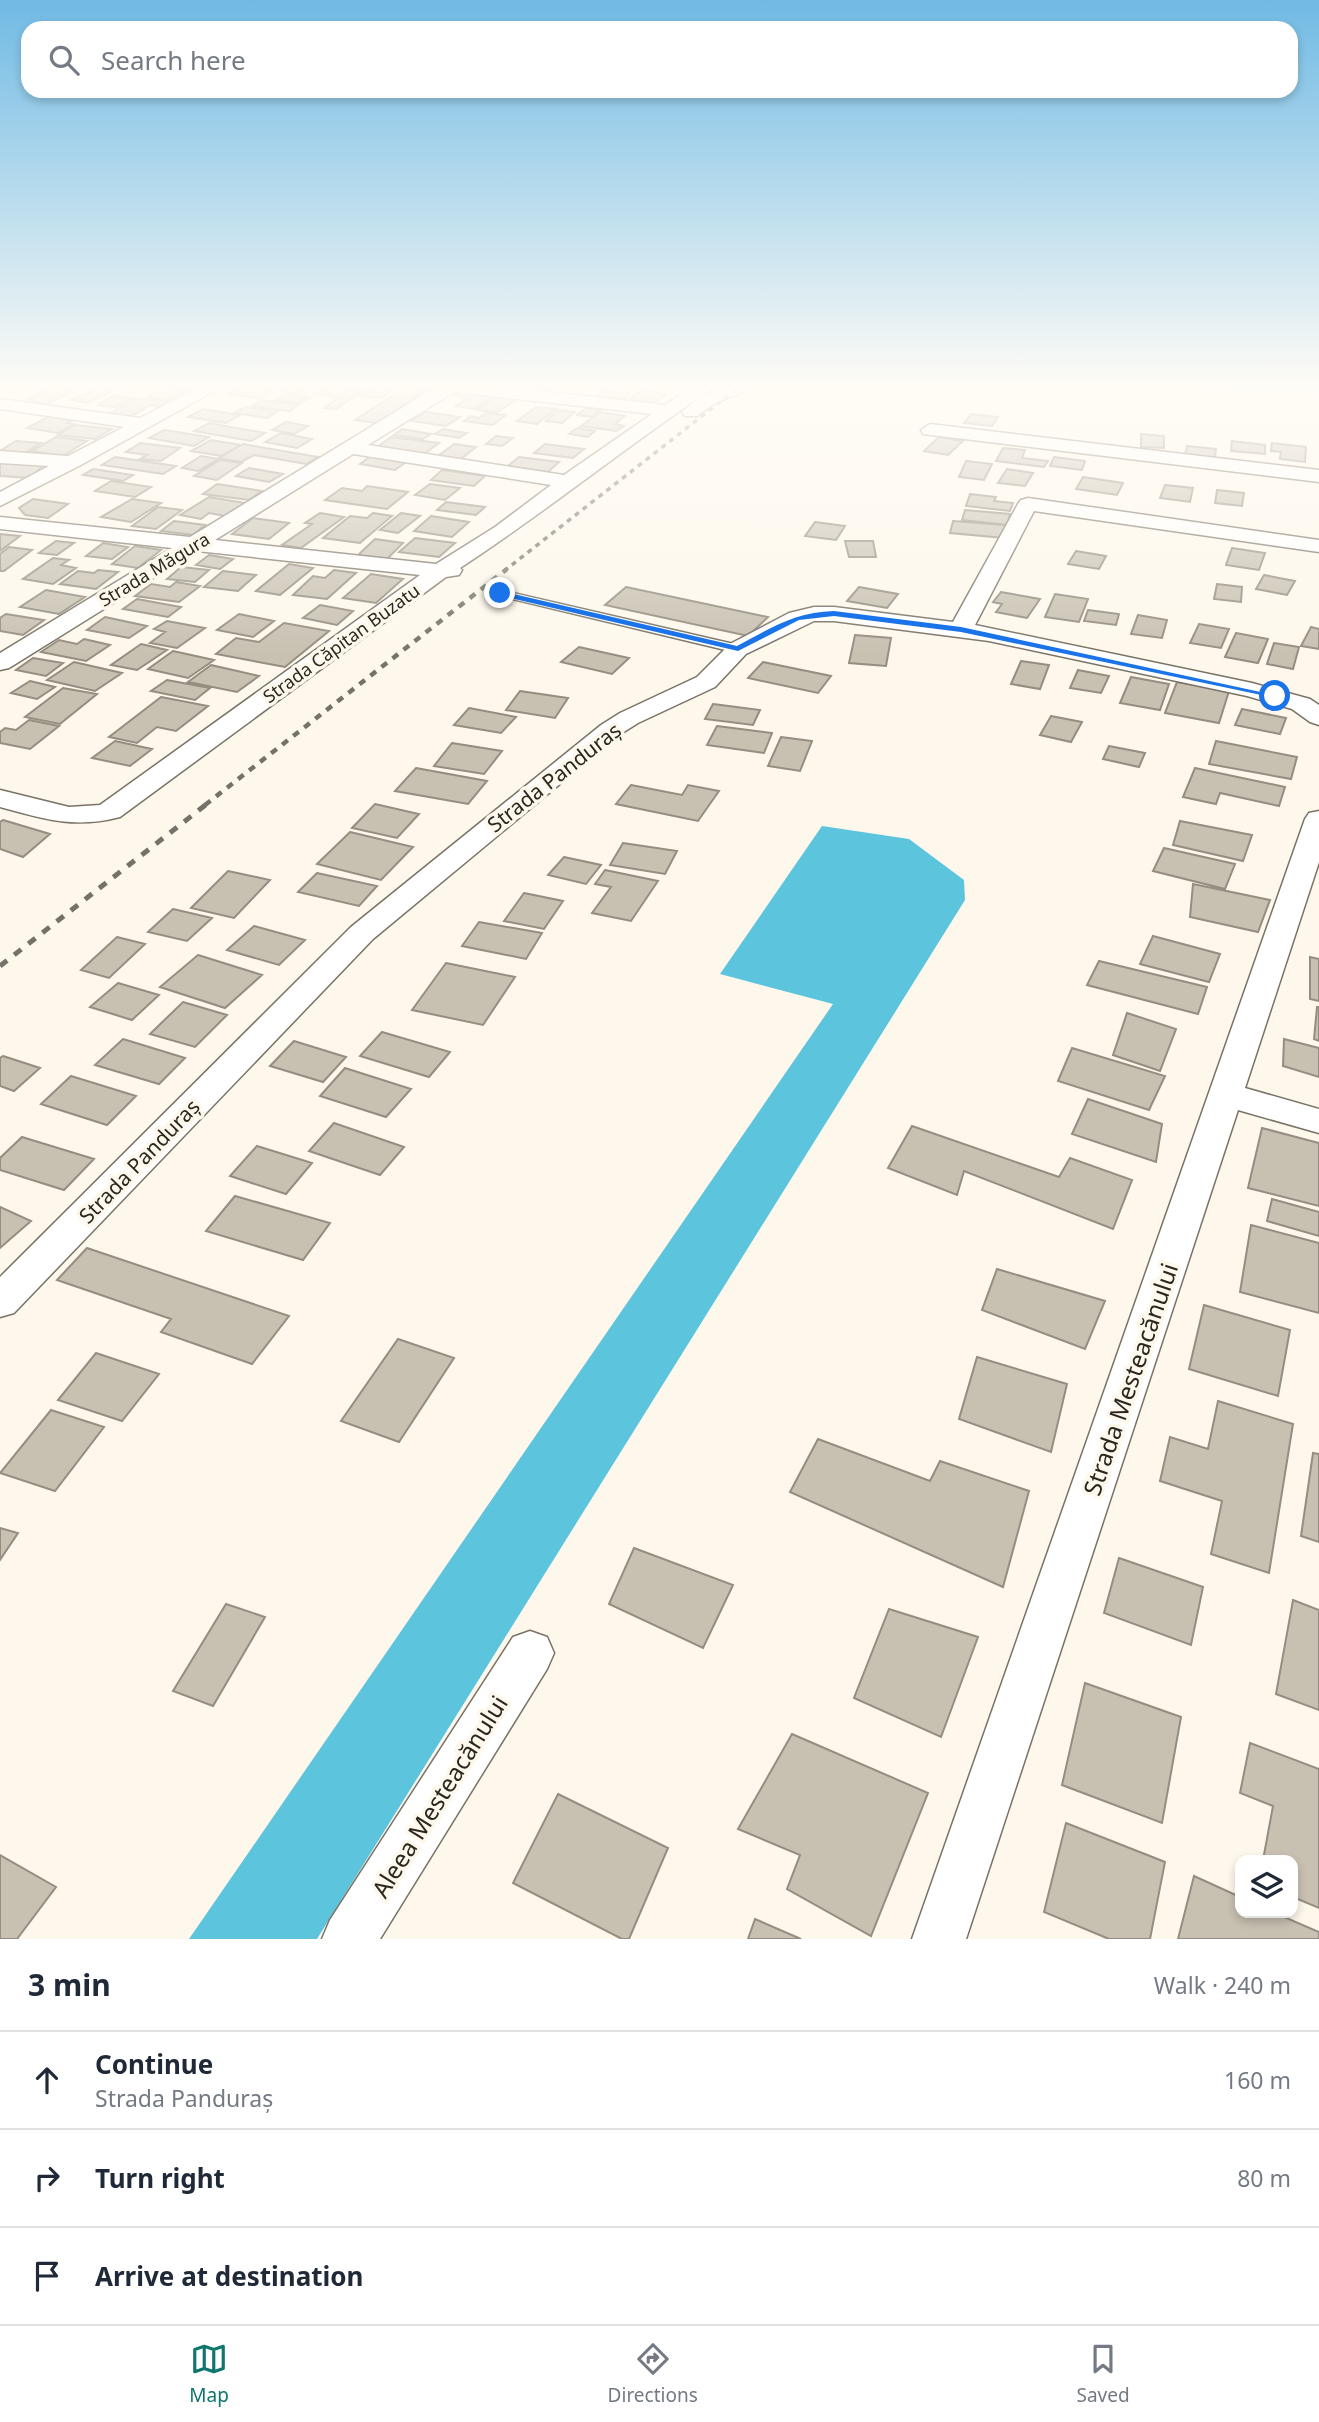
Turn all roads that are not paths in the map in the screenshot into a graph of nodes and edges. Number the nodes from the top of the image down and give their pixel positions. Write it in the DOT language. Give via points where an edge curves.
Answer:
graph roads {
  1 [pos="49,474"];
  2 [pos="308,474"];
  3 [pos="479,474"];
  4 [pos="590,474"];
  5 [pos="596,474"];
  6 [pos="568,493"];
  7 [pos="0,500"];
  8 [pos="0,523"];
  9 [pos="528,537"];
  10 [pos="195,544"];
  11 [pos="1319,546"];
  12 [pos="440,571"];
  13 [pos="500,593"];
  14 [pos="961,630"];
  15 [pos="738,649"];
  16 [pos="0,663"];
  17 [pos="1303,701"];
  18 [pos="0,798"];
  19 [pos="1319,819"];
  20 [pos="1227,1095"];
  21 [pos="1319,1121"];
  22 [pos="0,1302"];
  23 [pos="530,1653"];
  24 [pos="349,1939"];
  25 [pos="939,1939"];
  1 -- 7 [label="street"];
  2 -- 10 [label="street, Strada Măgura"];
  3 -- 6 [label="street"];
  4 -- 6 [label="street, Strada Căpitan Buzatu"];
  5 -- 6 [label="street"];
  6 -- 12 [label="street, Strada Căpitan Buzatu"];
  8 -- 10 [label="street"];
  9 -- 12 [label="street" via="461,569"];
  10 -- 12 [label="street"];
  10 -- 16 [label="street, Strada Măgura"];
  11 -- 14 [label="street" via="1028,504"];
  12 -- 18 [label="street, Strada Căpitan Buzatu" via="110,811 90,818 72,817"];
  13 -- 15 [label="lane"];
  14 -- 15 [label="street, Strada Panduraș" via="814,614"];
  14 -- 17 [label="street, Strada Panduraș"];
  15 -- 22 [label="street, Strada Panduraș" via="706,682 610,730 362,933"];
  19 -- 20 [label="street, Strada Mesteacănului"];
  20 -- 21 [label="street"];
  20 -- 25 [label="street, Strada Mesteacănului"];
  23 -- 24 [label="street, Aleea Mesteacănului"];
}
